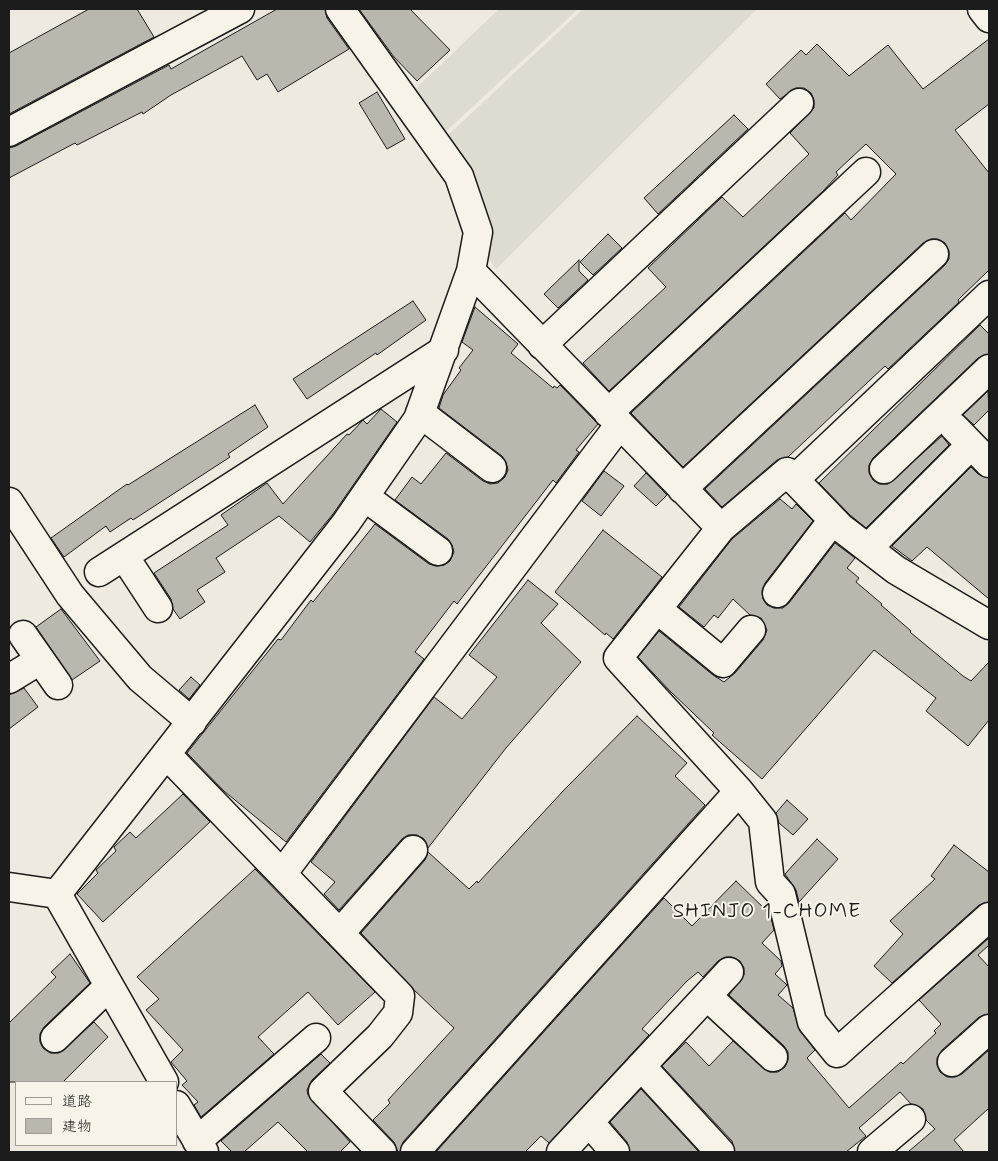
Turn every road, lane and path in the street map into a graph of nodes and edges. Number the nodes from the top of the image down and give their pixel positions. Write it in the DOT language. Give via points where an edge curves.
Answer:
graph roads {
  1 [pos="240,9"];
  2 [pos="340,9"];
  3 [pos="982,9"];
  4 [pos="989,18"];
  5 [pos="799,103"];
  6 [pos="9,132"];
  7 [pos="866,172"];
  8 [pos="934,254"];
  9 [pos="471,271"];
  10 [pos="989,295"];
  11 [pos="542,345"];
  12 [pos="444,350"];
  13 [pos="989,369"];
  14 [pos="420,413"];
  15 [pos="614,418"];
  16 [pos="971,445"];
  17 [pos="492,468"];
  18 [pos="884,469"];
  19 [pos="794,480"];
  20 [pos="682,489"];
  21 [pos="365,496"];
  22 [pos="9,502"];
  23 [pos="833,520"];
  24 [pos="720,528"];
  25 [pos="868,548"];
  26 [pos="438,551"];
  27 [pos="124,556"];
  28 [pos="99,572"];
  29 [pos="777,593"];
  30 [pos="158,608"];
  31 [pos="656,609"];
  32 [pos="989,625"];
  33 [pos="752,630"];
  34 [pos="23,635"];
  35 [pos="40,660"];
  36 [pos="9,679"];
  37 [pos="58,684"];
  38 [pos="192,722"];
  39 [pos="166,754"];
  40 [pos="740,791"];
  41 [pos="413,850"];
  42 [pos="282,874"];
  43 [pos="9,887"];
  44 [pos="57,894"];
  45 [pos="989,917"];
  46 [pos="340,933"];
  47 [pos="729,972"];
  48 [pos="109,986"];
  49 [pos="707,996"];
  50 [pos="989,1029"];
  51 [pos="55,1038"];
  52 [pos="316,1038"];
  53 [pos="773,1057"];
  54 [pos="952,1062"];
  55 [pos="641,1066"];
  56 [pos="163,1081"];
  57 [pos="178,1109"];
  58 [pos="911,1119"];
  59 [pos="589,1122"];
  60 [pos="197,1148"];
  61 [pos="382,1152"];
  62 [pos="415,1152"];
  63 [pos="561,1152"];
  64 [pos="615,1152"];
  65 [pos="720,1152"];
  66 [pos="872,1152"];
  1 -- 6 [label="street"];
  2 -- 9 [label="street" via="459,176 478,232"];
  3 -- 4 [label="street"];
  5 -- 11 [label="street"];
  7 -- 15 [label="street"];
  8 -- 20 [label="street"];
  9 -- 11 [label="street"];
  9 -- 12 [label="street"];
  10 -- 19 [label="street"];
  11 -- 15 [label="street"];
  12 -- 14 [label="street"];
  12 -- 27 [label="street"];
  13 -- 18 [label="street"];
  14 -- 17 [label="street"];
  14 -- 21 [label="street"];
  15 -- 20 [label="street"];
  15 -- 42 [label="street"];
  16 -- 25 [label="street"];
  19 -- 23 [label="street"];
  19 -- 24 [label="street" via="787,472"];
  20 -- 24 [label="street"];
  21 -- 26 [label="street"];
  21 -- 38 [label="street"];
  22 -- 38 [label="street" via="70,595 140,678"];
  23 -- 25 [label="street"];
  23 -- 29 [label="street"];
  24 -- 31 [label="street"];
  25 -- 32 [label="street" via="896,570"];
  27 -- 28 [label="street"];
  27 -- 30 [label="street"];
  31 -- 33 [label="street" via="723,663"];
  31 -- 40 [label="street" via="618,658"];
  34 -- 35 [label="street"];
  35 -- 36 [label="street"];
  35 -- 37 [label="street"];
  38 -- 39 [label="street"];
  39 -- 42 [label="street"];
  39 -- 44 [label="street"];
  40 -- 45 [label="street" via="764,820 770,882 781,894 812,1022 837,1053"];
  40 -- 62 [label="street"];
  41 -- 46 [label="street"];
  42 -- 46 [label="street"];
  43 -- 44 [label="street"];
  44 -- 48 [label="street"];
  46 -- 61 [label="street" via="400,996 398,1013 380,1036 323,1091"];
  47 -- 49 [label="street"];
  48 -- 51 [label="street"];
  48 -- 56 [label="street"];
  49 -- 53 [label="street"];
  49 -- 55 [label="street"];
  50 -- 54 [label="street"];
  52 -- 60 [label="street"];
  55 -- 59 [label="street"];
  55 -- 65 [label="street"];
  57 -- 60 [label="street"];
  58 -- 66 [label="street"];
  59 -- 63 [label="street"];
  59 -- 64 [label="street"];
}
